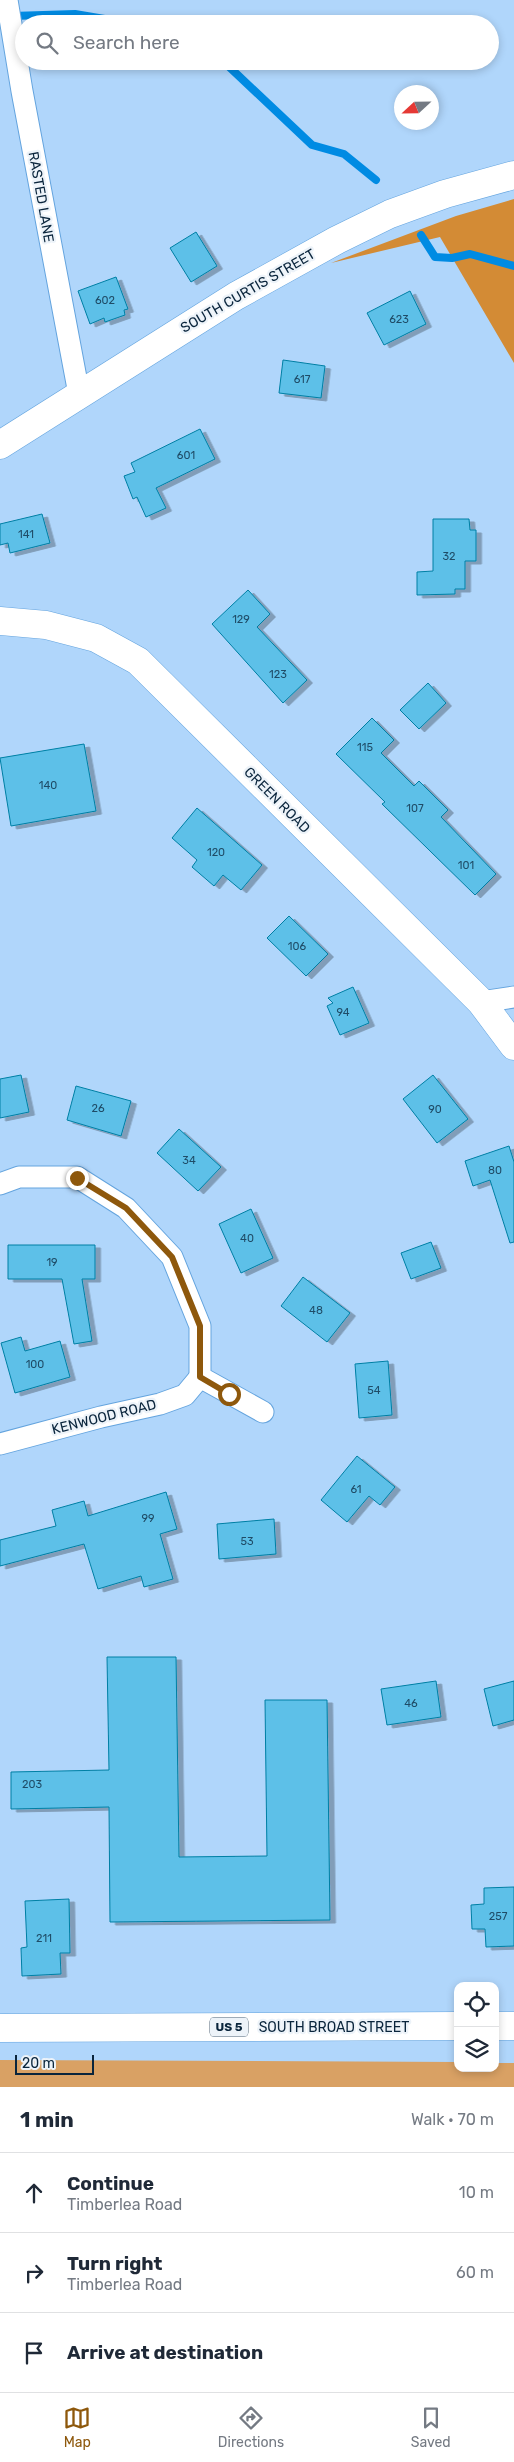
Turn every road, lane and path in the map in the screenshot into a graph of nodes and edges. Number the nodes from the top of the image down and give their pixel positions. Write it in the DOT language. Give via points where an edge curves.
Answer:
graph roads {
  1 [pos="7,0"];
  2 [pos="15,50"];
  3 [pos="19,70"];
  4 [pos="514,175"];
  5 [pos="79,394"];
  6 [pos="0,445"];
  7 [pos="0,621"];
  8 [pos="514,997"];
  9 [pos="481,1002"];
  10 [pos="514,1046"];
  11 [pos="9,1180"];
  12 [pos="200,1377"];
  13 [pos="263,1412"];
  14 [pos="0,1444"];
  15 [pos="454,2026"];
  16 [pos="499,2026"];
  17 [pos="514,2026"];
  18 [pos="0,2028"];
  1 -- 2 [label="street, RASTED LANE"];
  3 -- 5 [label="street, RASTED LANE"];
  4 -- 5 [label="street, SOUTH CURTIS STREET" via="390,214 337,240 236,296"];
  5 -- 6 [label="street, SOUTH CURTIS STREET"];
  7 -- 9 [label="street, GREEN ROAD" via="46,624 96,638 138,661"];
  8 -- 9 [label="street"];
  9 -- 10 [label="street, GREEN ROAD"];
  11 -- 12 [label="street" via="77,1178 126,1208 172,1257 200,1326"];
  12 -- 13 [label="street"];
  12 -- 14 [label="street, KENWOOD ROAD" via="185,1395 160,1404"];
  15 -- 18 [label="street, SOUTH BROAD STREET / US 5"];
  16 -- 17 [label="street"];
}
